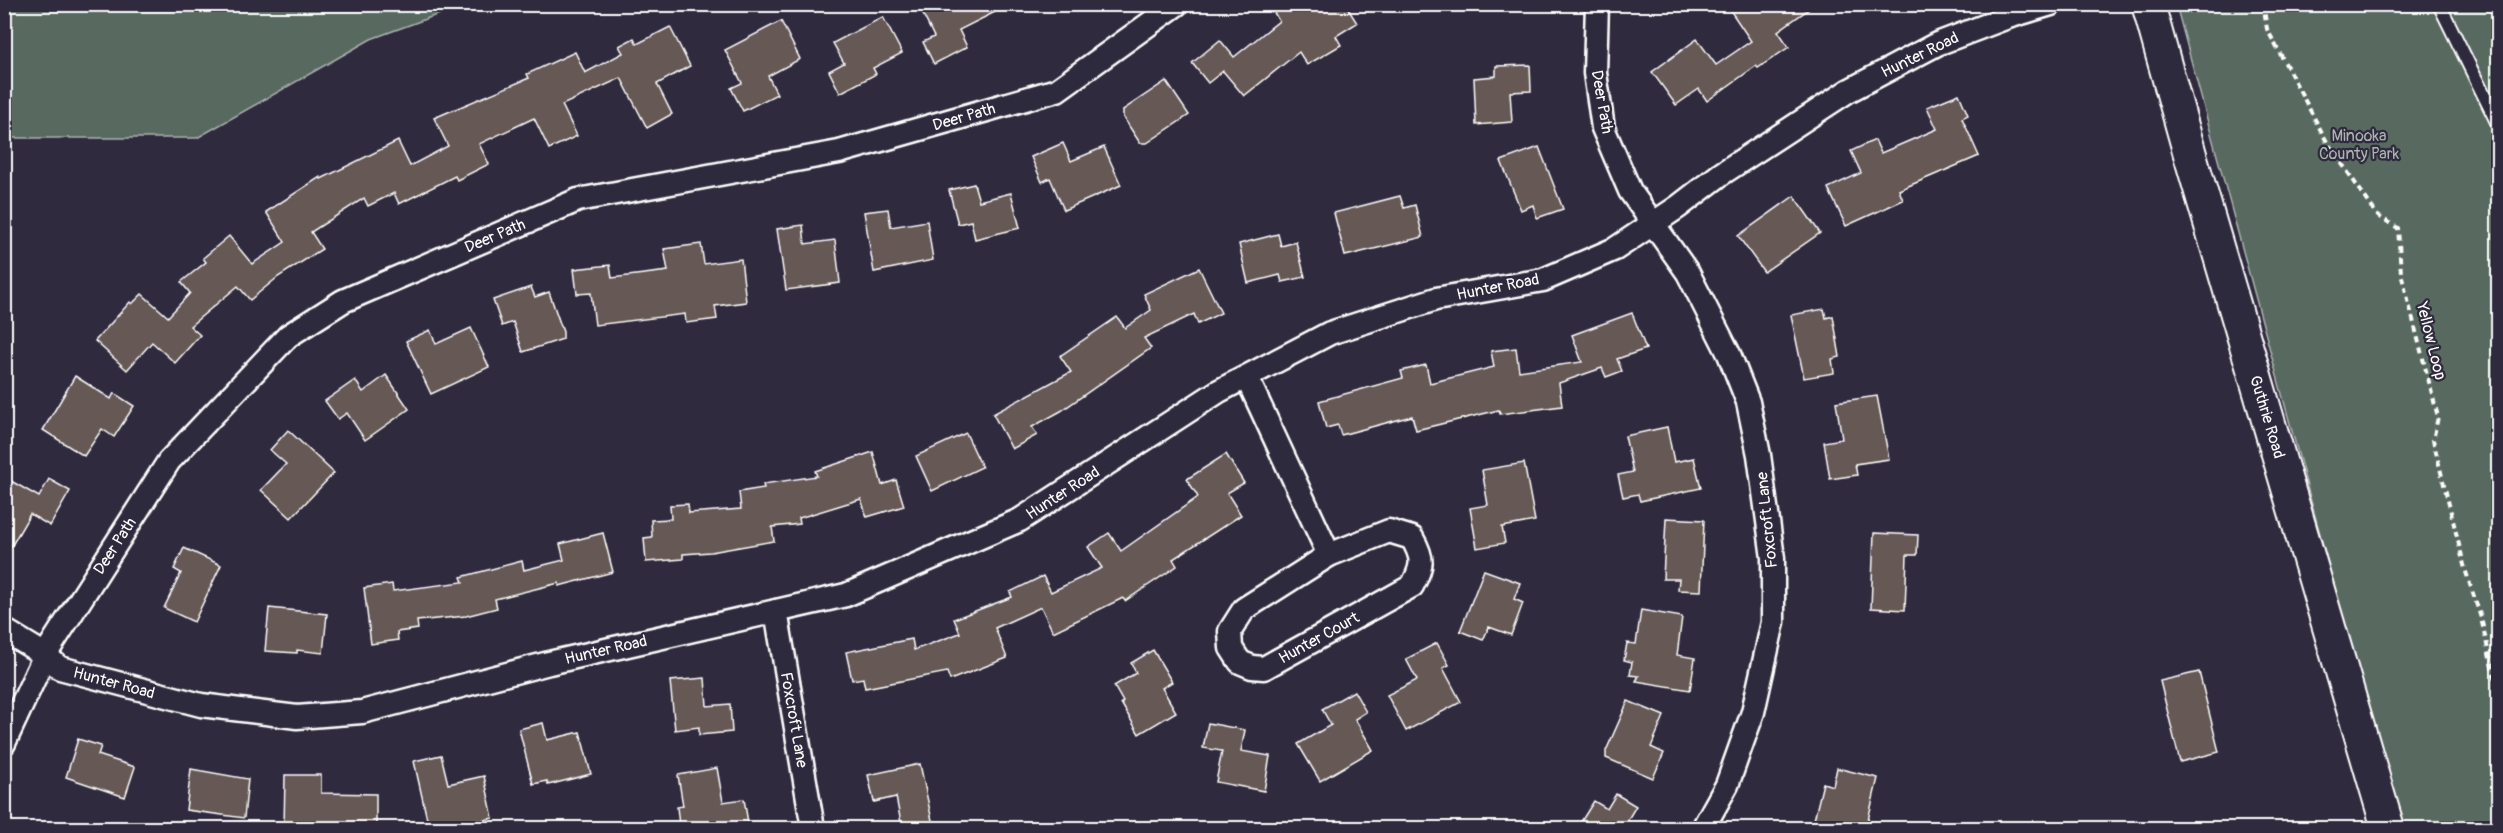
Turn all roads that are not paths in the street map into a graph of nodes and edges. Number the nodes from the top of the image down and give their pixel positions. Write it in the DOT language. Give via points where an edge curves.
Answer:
graph roads {
  1 [pos="1177,4"];
  2 [pos="1597,4"];
  3 [pos="2051,4"];
  4 [pos="2148,4"];
  5 [pos="2439,4"];
  6 [pos="2499,124"];
  7 [pos="1653,225"];
  8 [pos="1247,378"];
  9 [pos="1329,555"];
  10 [pos="776,611"];
  11 [pos="4,630"];
  12 [pos="45,655"];
  13 [pos="4,743"];
  14 [pos="813,828"];
  15 [pos="1703,828"];
  16 [pos="2388,828"];
  1 -- 12 [label="street, Deer Path" via="1057,90 839,152 578,200 343,301 288,336 169,461"];
  2 -- 7 [label="street, Deer Path" via="1595,73 1603,128 1630,191"];
  3 -- 7 [label="street, Hunter Road" via="1937,44 1848,91 1720,174"];
  4 -- 16 [label="street, Guthrie Road"];
  5 -- 6 [label="lane"];
  7 -- 8 [label="street, Hunter Road" via="1615,249 1544,280 1436,299 1330,333"];
  7 -- 15 [label="street, Foxcroft Lane" via="1688,273 1729,354 1748,402 1760,455 1773,558 1773,622 1753,712 1727,785"];
  8 -- 9 [label="street"];
  8 -- 10 [label="street, Hunter Road" via="1219,390 1020,520 846,595"];
  9 -- 9 [label="street, Hunter Court" via="1244,609 1230,631 1231,648 1240,662 1264,668 1412,586 1421,570 1421,557 1412,538 1389,531"];
  10 -- 12 [label="street, Hunter Road" via="549,663 362,712 297,717 201,705 60,668"];
  10 -- 14 [label="street, Foxcroft Lane"];
  11 -- 12 [label="street, Hunter Road"];
  12 -- 13 [label="street, Deer Path"];
}
